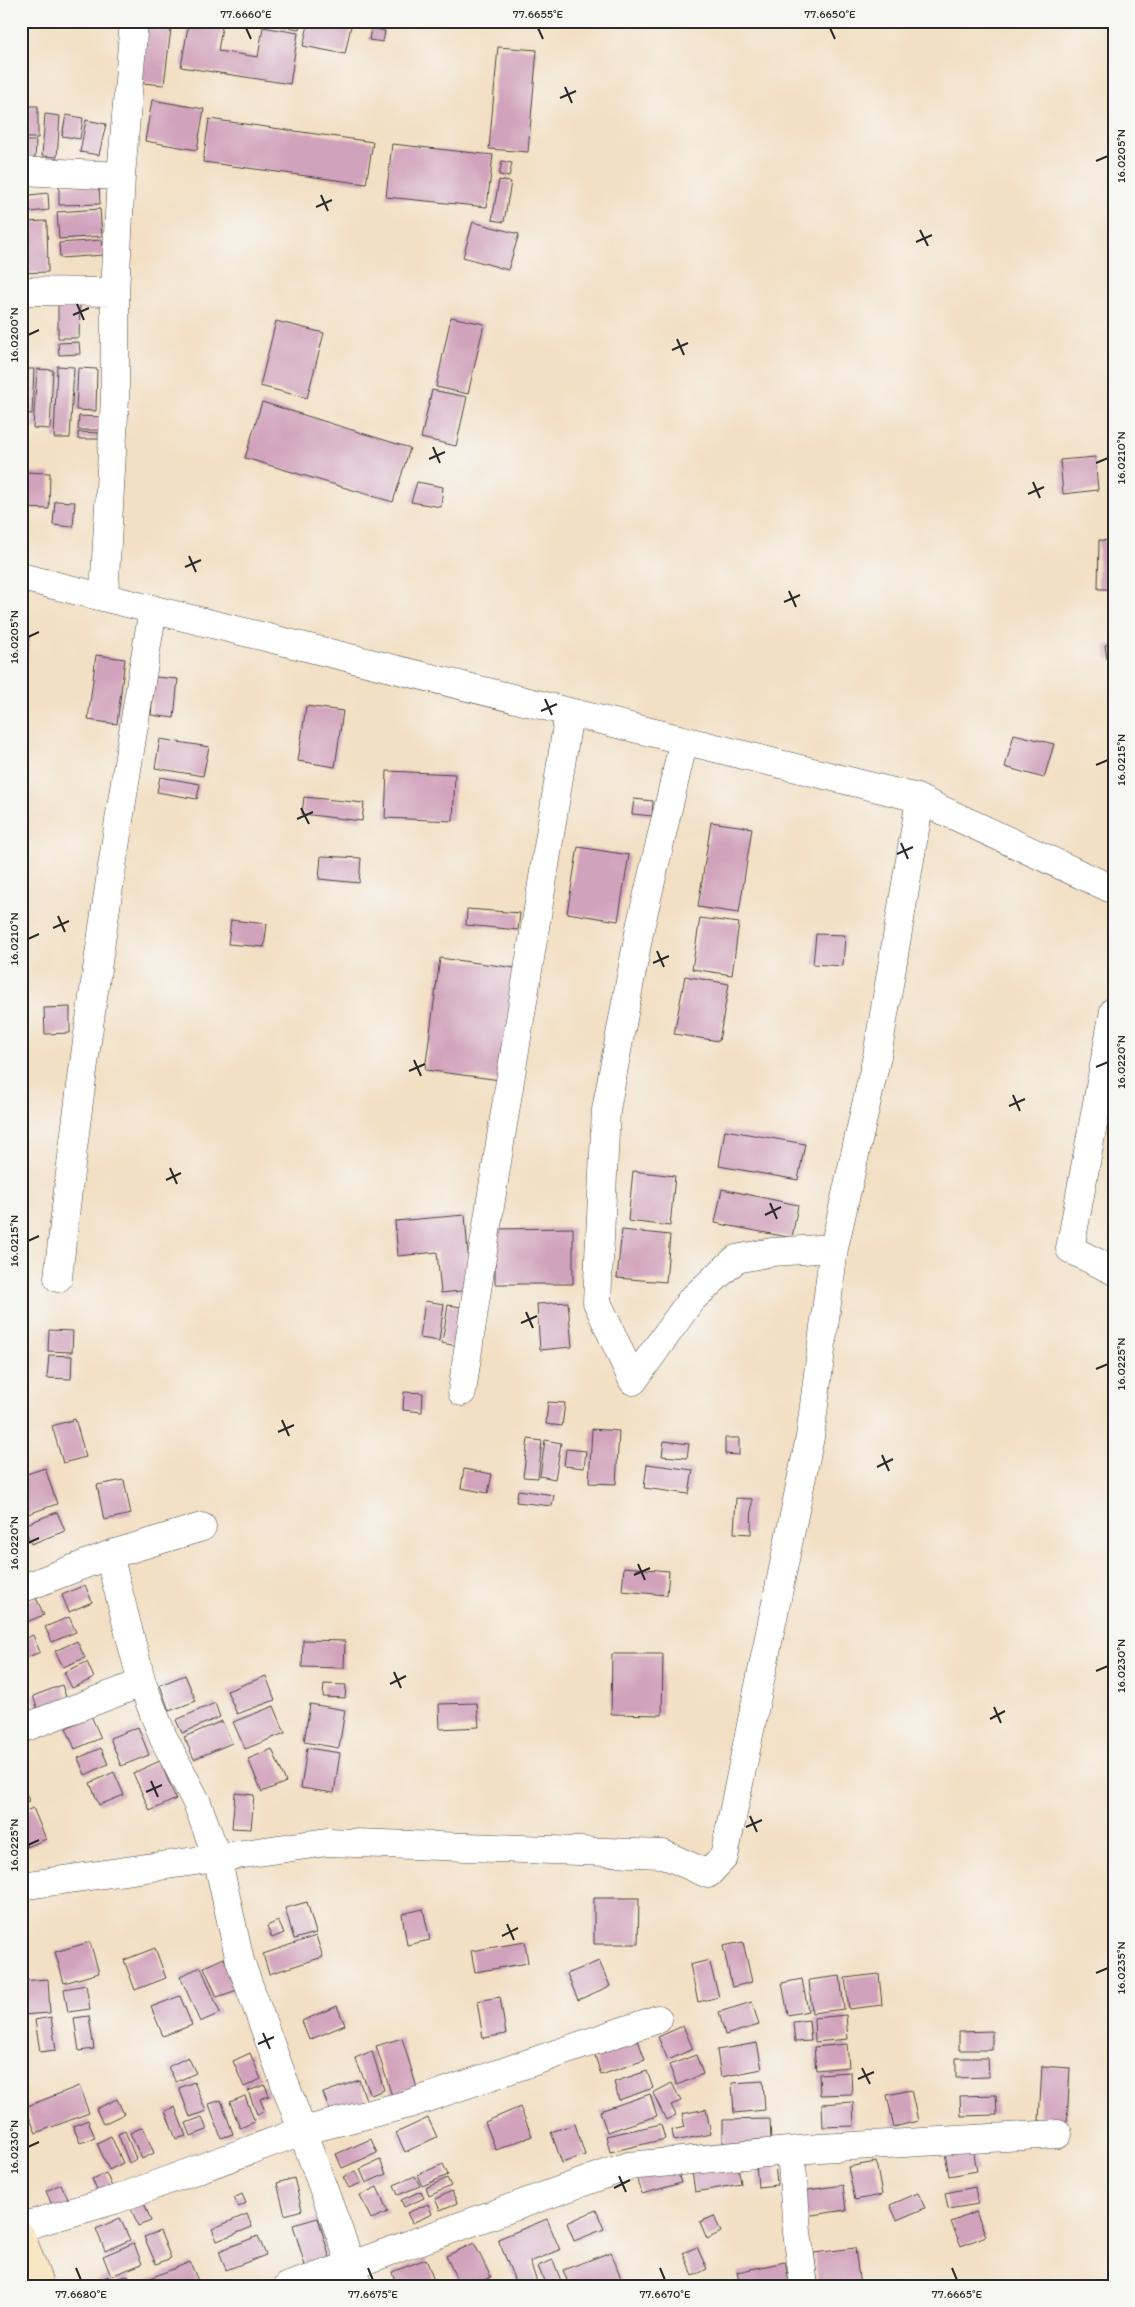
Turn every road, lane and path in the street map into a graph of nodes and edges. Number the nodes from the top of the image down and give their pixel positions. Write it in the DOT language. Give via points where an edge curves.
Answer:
graph roads {
  1 [pos="134,21"];
  2 [pos="21,171"];
  3 [pos="121,176"];
  4 [pos="21,291"];
  5 [pos="115,292"];
  6 [pos="21,577"];
  7 [pos="104,596"];
  8 [pos="154,609"];
  9 [pos="570,712"];
  10 [pos="684,740"];
  11 [pos="920,800"];
  12 [pos="1114,890"];
  13 [pos="1114,1011"];
  14 [pos="834,1248"];
  15 [pos="1114,1271"];
  16 [pos="58,1278"];
  17 [pos="462,1392"];
  18 [pos="202,1527"];
  19 [pos="109,1555"];
  20 [pos="21,1589"];
  21 [pos="142,1683"];
  22 [pos="21,1730"];
  23 [pos="217,1857"];
  24 [pos="21,1886"];
  25 [pos="658,2019"];
  26 [pos="302,2132"];
  27 [pos="1058,2134"];
  28 [pos="791,2151"];
  29 [pos="21,2227"];
  30 [pos="21,2236"];
  31 [pos="355,2276"];
  32 [pos="40,2286"];
  33 [pos="288,2286"];
  34 [pos="804,2286"];
  1 -- 3 [label="street"];
  2 -- 3 [label="street"];
  3 -- 5 [label="street"];
  4 -- 5 [label="street"];
  5 -- 7 [label="street" via="115,398"];
  6 -- 7 [label="street"];
  7 -- 8 [label="street"];
  8 -- 9 [label="street"];
  8 -- 16 [label="street" via="119,814"];
  9 -- 10 [label="street"];
  9 -- 17 [label="street"];
  10 -- 11 [label="street"];
  10 -- 14 [label="street" via="640,928 606,1110 596,1302 633,1381 691,1300 736,1259 772,1252"];
  11 -- 12 [label="street"];
  11 -- 14 [label="street" via="876,1056"];
  13 -- 15 [label="street" via="1070,1249"];
  14 -- 23 [label="street" via="810,1437 761,1684 724,1857 708,1874 663,1854 337,1842"];
  18 -- 19 [label="street"];
  19 -- 20 [label="street"];
  19 -- 21 [label="street"];
  21 -- 22 [label="street"];
  21 -- 23 [label="street" via="163,1737 197,1803"];
  23 -- 24 [label="street"];
  23 -- 26 [label="street" via="240,1961"];
  25 -- 26 [label="street" via="408,2104"];
  26 -- 29 [label="street" via="114,2200"];
  26 -- 31 [label="street"];
  27 -- 28 [label="street"];
  28 -- 31 [label="street" via="628,2166"];
  28 -- 34 [label="street"];
  30 -- 32 [label="main road"];
  31 -- 33 [label="street"];
}
